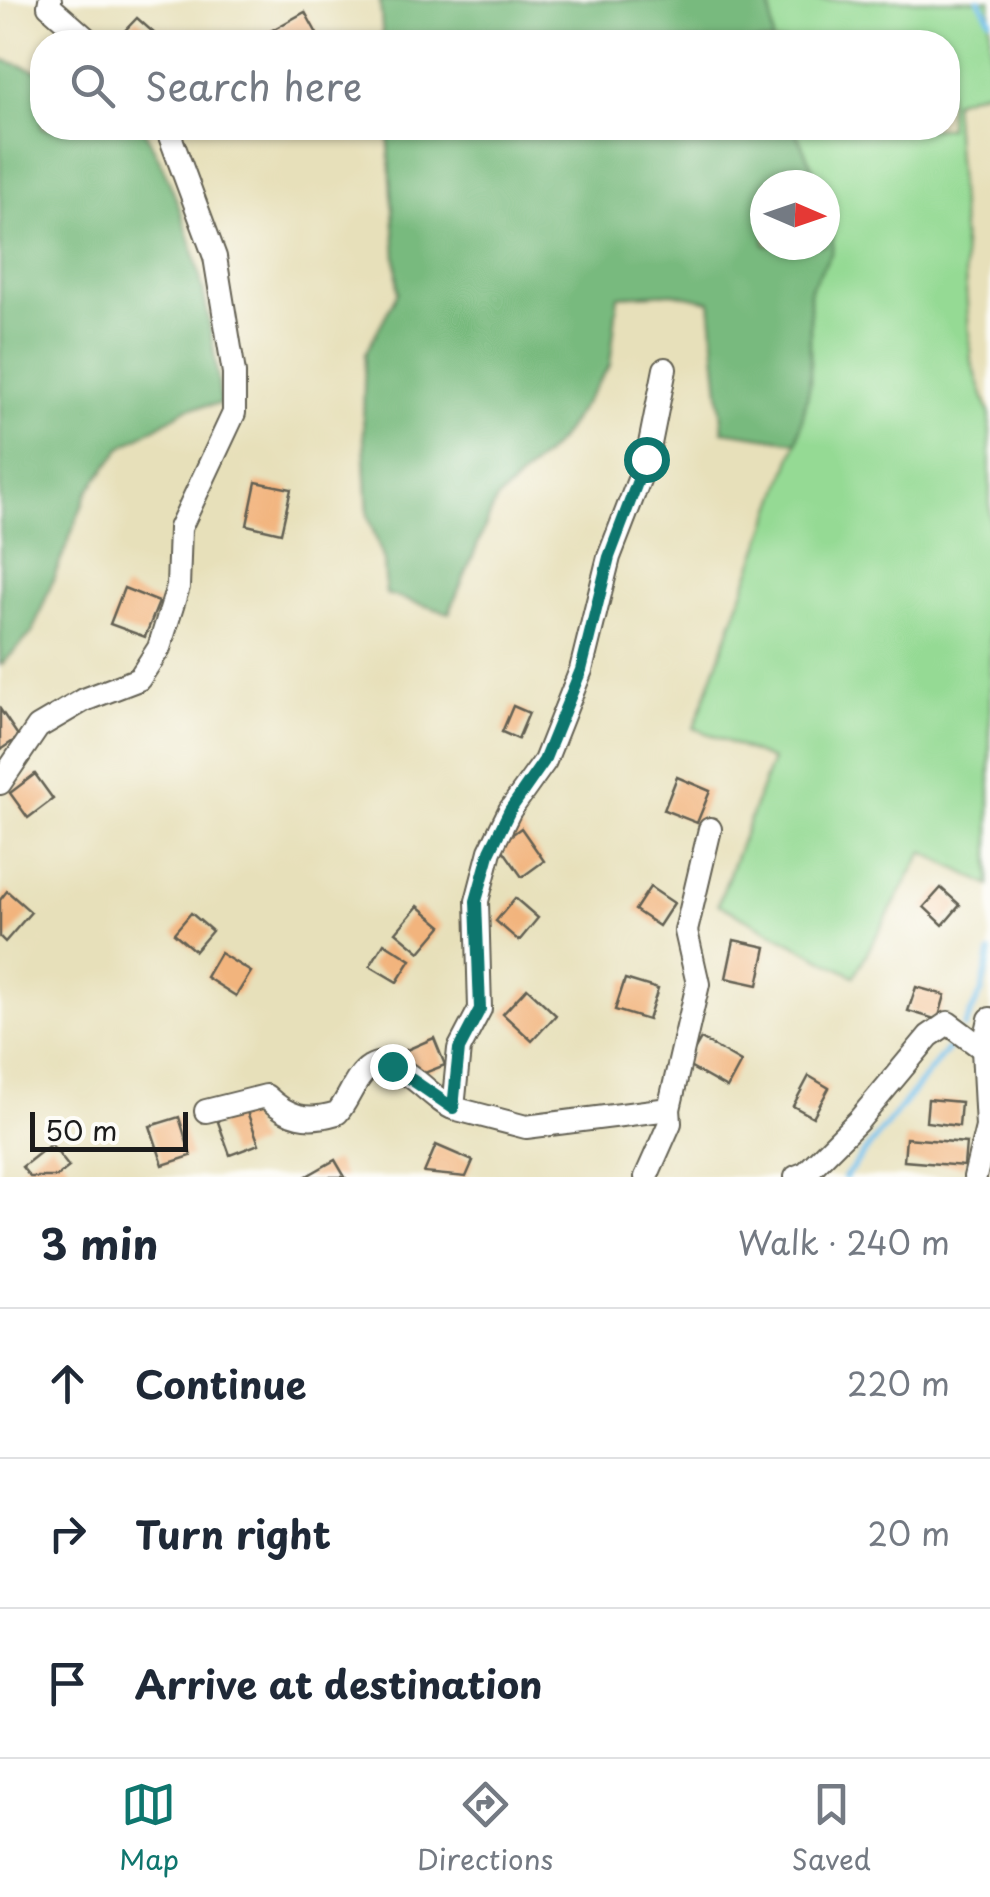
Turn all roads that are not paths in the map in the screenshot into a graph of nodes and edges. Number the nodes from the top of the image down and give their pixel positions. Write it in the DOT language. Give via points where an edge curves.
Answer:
graph roads {
  1 [pos="50,0"];
  2 [pos="76,30"];
  3 [pos="172,140"];
  4 [pos="665,369"];
  5 [pos="0,783"];
  6 [pos="710,830"];
  7 [pos="990,1019"];
  8 [pos="979,1045"];
  9 [pos="453,1108"];
  10 [pos="669,1109"];
  11 [pos="206,1111"];
  12 [pos="646,1177"];
  13 [pos="796,1177"];
  14 [pos="975,1177"];
  1 -- 2 [label="street"];
  3 -- 5 [label="street" via="215,257 234,413 180,528 178,587 160,648 139,679 84,700 38,728"];
  4 -- 9 [label="street" via="646,459 609,557 581,670 544,761 490,851 476,901 480,1009 459,1049"];
  6 -- 10 [label="street" via="686,930 698,984"];
  7 -- 8 [label="street"];
  8 -- 13 [label="street" via="948,1023 928,1036 860,1120"];
  8 -- 14 [label="street" via="986,1127"];
  9 -- 10 [label="street" via="526,1126"];
  9 -- 11 [label="street" via="379,1063 368,1068 337,1114 312,1120 266,1096"];
  10 -- 12 [label="street" via="670,1123"];
}
